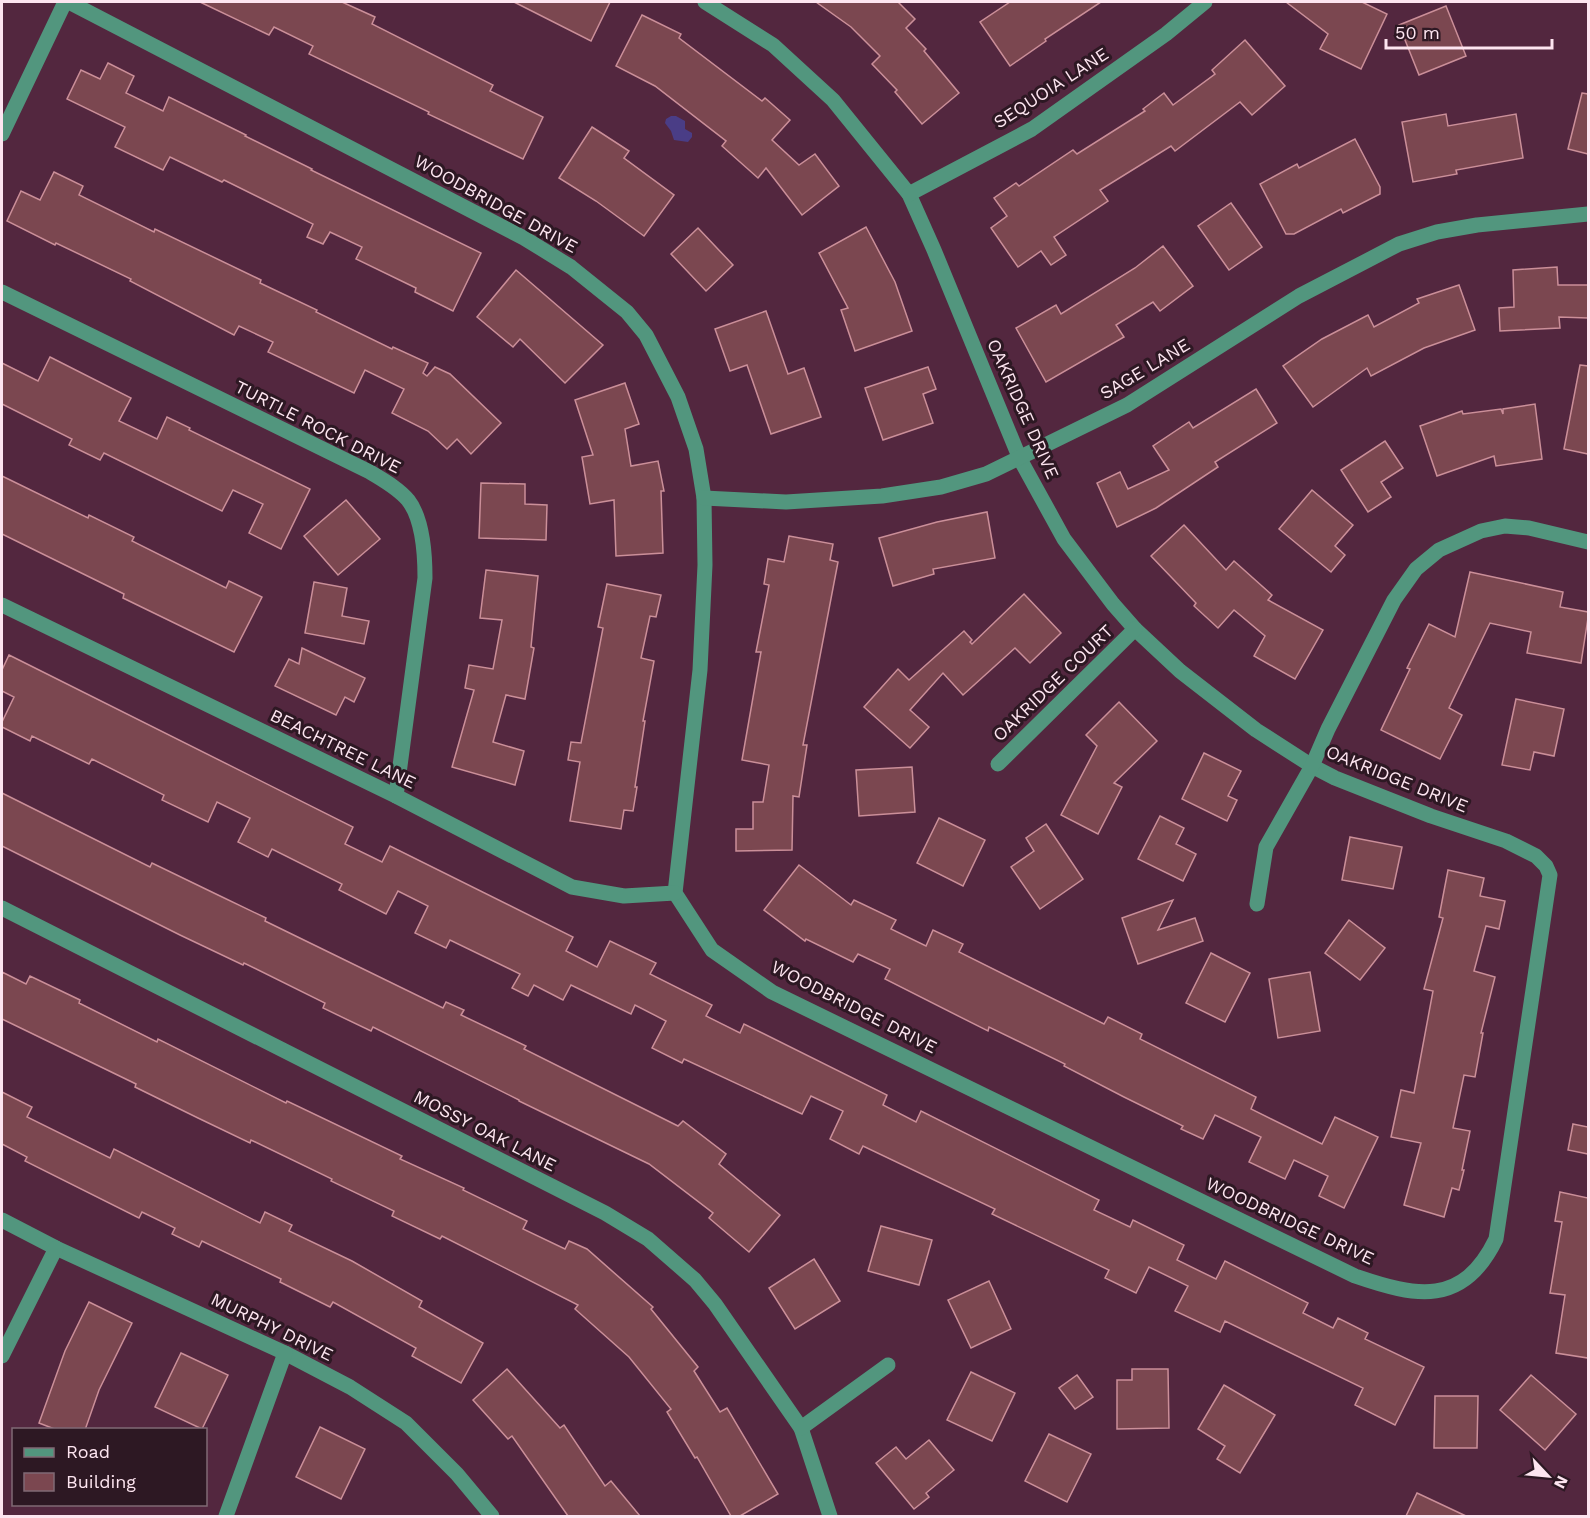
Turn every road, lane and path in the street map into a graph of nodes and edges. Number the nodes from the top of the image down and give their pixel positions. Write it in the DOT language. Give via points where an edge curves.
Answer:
graph roads {
  1 [pos="67,2"];
  2 [pos="705,2"];
  3 [pos="1205,2"];
  4 [pos="2,135"];
  5 [pos="909,194"];
  6 [pos="1588,214"];
  7 [pos="2,292"];
  8 [pos="1020,459"];
  9 [pos="704,498"];
  10 [pos="1588,542"];
  11 [pos="2,605"];
  12 [pos="1135,630"];
  13 [pos="998,764"];
  14 [pos="1312,766"];
  15 [pos="396,796"];
  16 [pos="1526,851"];
  17 [pos="675,893"];
  18 [pos="1257,904"];
  19 [pos="2,908"];
  20 [pos="2,1220"];
  21 [pos="57,1248"];
  22 [pos="285,1353"];
  23 [pos="2,1356"];
  24 [pos="888,1365"];
  25 [pos="801,1428"];
  26 [pos="226,1516"];
  27 [pos="492,1516"];
  28 [pos="830,1516"];
  1 -- 4 [label="street"];
  1 -- 9 [label="street, WOODBRIDGE DRIVE" via="513,232 571,267 627,312 646,335 678,397 696,449"];
  2 -- 5 [label="street, OAKRIDGE DRIVE" via="773,45 833,100"];
  3 -- 5 [label="street, SEQUOIA LANE" via="1032,129"];
  5 -- 8 [label="street, OAKRIDGE DRIVE"];
  6 -- 8 [label="street, SAGE LANE" via="1477,225 1399,244 1299,296 1127,405"];
  7 -- 15 [label="street, TURTLE ROCK DRIVE" via="370,472 409,501 425,553 425,578"];
  8 -- 9 [label="street, SAGE LANE" via="941,487 882,496 786,502"];
  8 -- 12 [label="street, OAKRIDGE DRIVE" via="1064,539"];
  9 -- 17 [label="street, WOODBRIDGE DRIVE" via="700,670"];
  10 -- 14 [label="street" via="1505,526 1481,531 1438,550 1416,569 1394,600"];
  11 -- 15 [label="street, BEACHTREE LANE"];
  12 -- 13 [label="street, OAKRIDGE COURT"];
  12 -- 14 [label="street, OAKRIDGE DRIVE" via="1256,730"];
  14 -- 16 [label="street, OAKRIDGE DRIVE"];
  14 -- 18 [label="street" via="1266,847"];
  15 -- 17 [label="street, BEACHTREE LANE" via="572,887 624,896"];
  16 -- 17 [label="street, WOODBRIDGE DRIVE" via="1546,866 1550,875 1496,1239 1474,1273 1460,1284 1416,1292 1355,1276 772,992 712,950"];
  19 -- 25 [label="street, MOSSY OAK LANE" via="605,1213 648,1239 695,1280 715,1304"];
  20 -- 21 [label="street, MURPHY DRIVE"];
  21 -- 22 [label="street, MURPHY DRIVE"];
  21 -- 23 [label="street"];
  22 -- 26 [label="street"];
  22 -- 27 [label="street, MURPHY DRIVE" via="350,1387 406,1423"];
  24 -- 25 [label="street"];
  25 -- 28 [label="street, MOSSY OAK LANE"];
}
